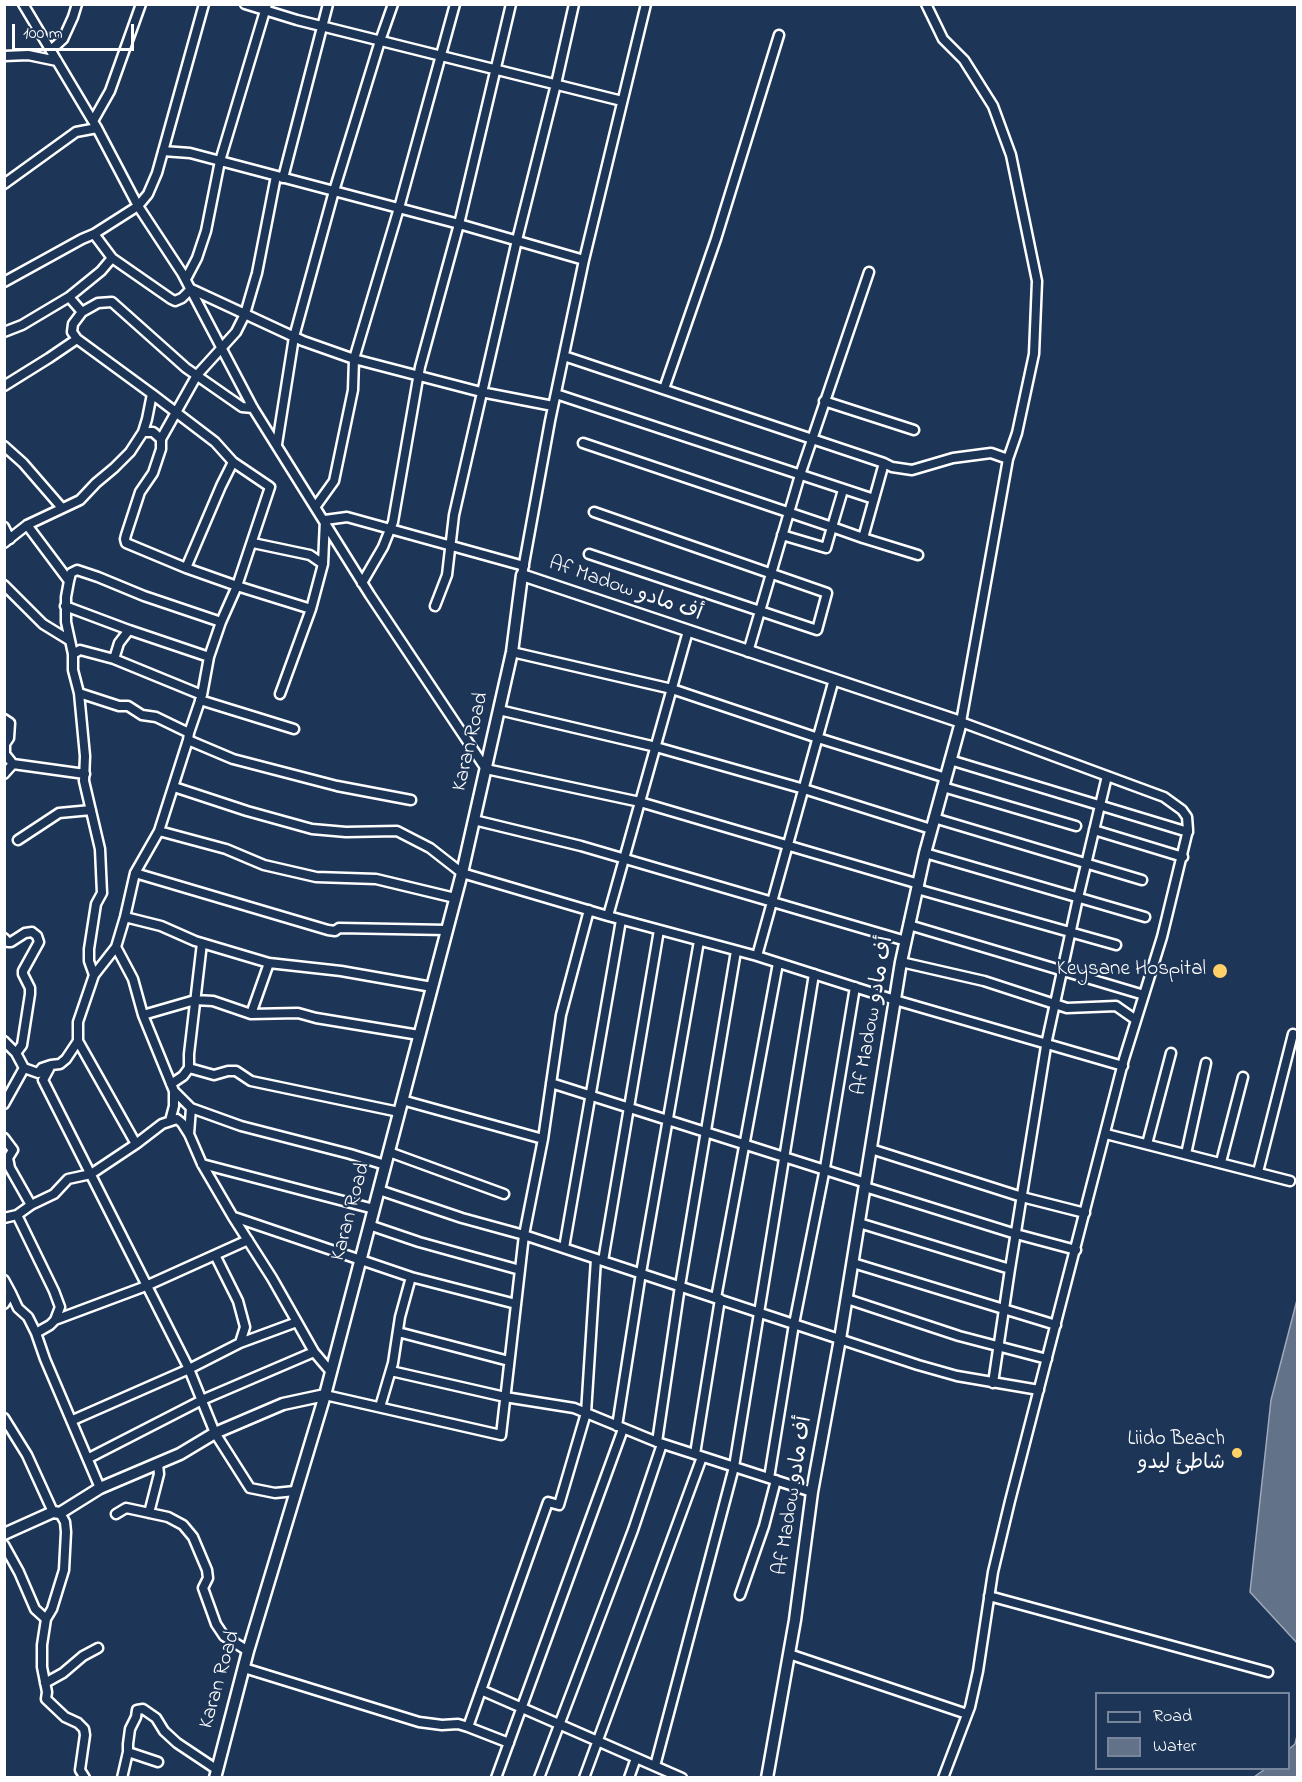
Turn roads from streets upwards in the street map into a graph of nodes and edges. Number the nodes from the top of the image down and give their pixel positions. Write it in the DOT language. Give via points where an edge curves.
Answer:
graph roads {
  1 [pos="23,4"];
  2 [pos="77,4"];
  3 [pos="141,4"];
  4 [pos="204,4"];
  5 [pos="245,4"];
  6 [pos="328,4"];
  7 [pos="393,4"];
  8 [pos="455,4"];
  9 [pos="512,4"];
  10 [pos="574,4"];
  11 [pos="646,4"];
  12 [pos="926,4"];
  13 [pos="266,8"];
  14 [pos="322,27"];
  15 [pos="779,35"];
  16 [pos="380,41"];
  17 [pos="51,50"];
  18 [pos="4,56"];
  19 [pos="442,56"];
  20 [pos="57,61"];
  21 [pos="495,69"];
  22 [pos="556,84"];
  23 [pos="622,101"];
  24 [pos="95,124"];
  25 [pos="163,151"];
  26 [pos="220,161"];
  27 [pos="279,177"];
  28 [pos="4,184"];
  29 [pos="334,191"];
  30 [pos="138,207"];
  31 [pos="399,208"];
  32 [pos="459,224"];
  33 [pos="94,234"];
  34 [pos="517,240"];
  35 [pos="112,258"];
  36 [pos="584,260"];
  37 [pos="869,272"];
  38 [pos="186,279"];
  39 [pos="4,282"];
  40 [pos="191,289"];
  41 [pos="69,297"];
  42 [pos="82,312"];
  43 [pos="245,314"];
  44 [pos="4,332"];
  45 [pos="294,337"];
  46 [pos="76,339"];
  47 [pos="222,349"];
  48 [pos="564,356"];
  49 [pos="354,359"];
  50 [pos="197,375"];
  51 [pos="418,376"];
  52 [pos="4,386"];
  53 [pos="664,389"];
  54 [pos="481,392"];
  55 [pos="152,394"];
  56 [pos="556,394"];
  57 [pos="824,401"];
  58 [pos="553,406"];
  59 [pos="253,408"];
  60 [pos="176,412"];
  61 [pos="914,430"];
  62 [pos="142,432"];
  63 [pos="160,439"];
  64 [pos="811,440"];
  65 [pos="582,443"];
  66 [pos="277,444"];
  67 [pos="4,446"];
  68 [pos="1008,459"];
  69 [pos="233,462"];
  70 [pos="884,463"];
  71 [pos="800,475"];
  72 [pos="843,490"];
  73 [pos="874,499"];
  74 [pos="316,506"];
  75 [pos="62,508"];
  76 [pos="594,512"];
  77 [pos="789,513"];
  78 [pos="325,520"];
  79 [pos="27,525"];
  80 [pos="4,527"];
  81 [pos="832,527"];
  82 [pos="390,530"];
  83 [pos="782,535"];
  84 [pos="863,538"];
  85 [pos="7,541"];
  86 [pos="253,543"];
  87 [pos="450,546"];
  88 [pos="589,554"];
  89 [pos="918,555"];
  90 [pos="323,564"];
  91 [pos="186,568"];
  92 [pos="523,570"];
  93 [pos="771,573"];
  94 [pos="69,581"];
  95 [pos="363,583"];
  96 [pos="4,585"];
  97 [pos="237,586"];
  98 [pos="65,606"];
  99 [pos="435,606"];
  100 [pos="311,609"];
  101 [pos="760,610"];
  102 [pos="221,622"];
  103 [pos="129,630"];
  104 [pos="688,631"];
  105 [pos="69,640"];
  106 [pos="512,652"];
  107 [pos="748,652"];
  108 [pos="73,654"];
  109 [pos="209,657"];
  110 [pos="114,659"];
  111 [pos="834,680"];
  112 [pos="672,689"];
  113 [pos="79,693"];
  114 [pos="280,694"];
  115 [pos="201,698"];
  116 [pos="499,710"];
  117 [pos="4,719"];
  118 [pos="961,722"];
  119 [pos="294,729"];
  120 [pos="189,736"];
  121 [pos="818,738"];
  122 [pos="656,747"];
  123 [pos="951,760"];
  124 [pos="13,764"];
  125 [pos="486,769"];
  126 [pos="4,774"];
  127 [pos="85,774"];
  128 [pos="1107,776"];
  129 [pos="944,783"];
  130 [pos="174,787"];
  131 [pos="804,789"];
  132 [pos="411,800"];
  133 [pos="640,802"];
  134 [pos="1100,806"];
  135 [pos="91,810"];
  136 [pos="934,818"];
  137 [pos="474,820"];
  138 [pos="1076,826"];
  139 [pos="931,830"];
  140 [pos="1094,830"];
  141 [pos="159,831"];
  142 [pos="1188,832"];
  143 [pos="18,840"];
  144 [pos="788,845"];
  145 [pos="925,853"];
  146 [pos="1183,857"];
  147 [pos="624,859"];
  148 [pos="1086,863"];
  149 [pos="135,873"];
  150 [pos="462,873"];
  151 [pos="1142,880"];
  152 [pos="918,886"];
  153 [pos="455,898"];
  154 [pos="1078,898"];
  155 [pos="772,902"];
  156 [pos="589,910"];
  157 [pos="608,916"];
  158 [pos="125,917"];
  159 [pos="1145,917"];
  160 [pos="621,920"];
  161 [pos="909,925"];
  162 [pos="447,930"];
  163 [pos="659,930"];
  164 [pos="1070,933"];
  165 [pos="4,938"];
  166 [pos="699,941"];
  167 [pos="906,941"];
  168 [pos="202,943"];
  169 [pos="1116,945"];
  170 [pos="116,947"];
  171 [pos="736,951"];
  172 [pos="757,956"];
  173 [pos="901,962"];
  174 [pos="269,963"];
  175 [pos="778,963"];
  176 [pos="1062,969"];
  177 [pos="814,974"];
  178 [pos="94,975"];
  179 [pos="432,987"];
  180 [pos="855,987"];
  181 [pos="1144,995"];
  182 [pos="195,1000"];
  183 [pos="895,1000"];
  184 [pos="1054,1004"];
  185 [pos="251,1014"];
  186 [pos="143,1015"];
  187 [pos="1136,1020"];
  188 [pos="1293,1034"];
  189 [pos="419,1035"];
  190 [pos="4,1041"];
  191 [pos="78,1041"];
  192 [pos="1046,1044"];
  193 [pos="16,1053"];
  194 [pos="1171,1053"];
  195 [pos="1206,1063"];
  196 [pos="51,1065"];
  197 [pos="1123,1066"];
  198 [pos="24,1068"];
  199 [pos="189,1068"];
  200 [pos="1243,1077"];
  201 [pos="551,1083"];
  202 [pos="172,1087"];
  203 [pos="591,1096"];
  204 [pos="402,1100"];
  205 [pos="4,1104"];
  206 [pos="191,1108"];
  207 [pos="629,1108"];
  208 [pos="399,1112"];
  209 [pos="668,1120"];
  210 [pos="170,1121"];
  211 [pos="706,1132"];
  212 [pos="189,1134"];
  213 [pos="1106,1134"];
  214 [pos="4,1138"];
  215 [pos="543,1139"];
  216 [pos="136,1144"];
  217 [pos="1147,1144"];
  218 [pos="745,1145"];
  219 [pos="871,1149"];
  220 [pos="388,1152"];
  221 [pos="1185,1154"];
  222 [pos="784,1157"];
  223 [pos="1221,1162"];
  224 [pos="202,1164"];
  225 [pos="385,1165"];
  226 [pos="825,1170"];
  227 [pos="1258,1172"];
  228 [pos="91,1173"];
  229 [pos="1290,1181"];
  230 [pos="865,1185"];
  231 [pos="379,1190"];
  232 [pos="504,1194"];
  233 [pos="1022,1197"];
  234 [pos="31,1205"];
  235 [pos="374,1209"];
  236 [pos="1085,1213"];
  237 [pos="17,1215"];
  238 [pos="233,1217"];
  239 [pos="4,1218"];
  240 [pos="859,1223"];
  241 [pos="369,1225"];
  242 [pos="1016,1234"];
  243 [pos="524,1235"];
  244 [pos="248,1240"];
  245 [pos="564,1248"];
  246 [pos="1076,1250"];
  247 [pos="215,1255"];
  248 [pos="359,1260"];
  249 [pos="599,1260"];
  250 [pos="853,1263"];
  251 [pos="1010,1269"];
  252 [pos="520,1270"];
  253 [pos="641,1273"];
  254 [pos="411,1277"];
  255 [pos="4,1280"];
  256 [pos="146,1286"];
  257 [pos="680,1286"];
  258 [pos="11,1293"];
  259 [pos="718,1299"];
  260 [pos="847,1299"];
  261 [pos="4,1304"];
  262 [pos="516,1304"];
  263 [pos="1004,1309"];
  264 [pos="758,1312"];
  265 [pos="55,1320"];
  266 [pos="297,1322"];
  267 [pos="794,1324"];
  268 [pos="1056,1325"];
  269 [pos="398,1332"];
  270 [pos="36,1333"];
  271 [pos="840,1339"];
  272 [pos="240,1343"];
  273 [pos="999,1346"];
  274 [pos="314,1352"];
  275 [pos="1047,1359"];
  276 [pos="509,1361"];
  277 [pos="189,1369"];
  278 [pos="391,1371"];
  279 [pos="331,1372"];
  280 [pos="993,1383"];
  281 [pos="1039,1390"];
  282 [pos="325,1395"];
  283 [pos="505,1397"];
  284 [pos="202,1400"];
  285 [pos="380,1407"];
  286 [pos="586,1413"];
  287 [pos="4,1418"];
  288 [pos="73,1420"];
  289 [pos="620,1427"];
  290 [pos="215,1433"];
  291 [pos="659,1443"];
  292 [pos="698,1455"];
  293 [pos="89,1458"];
  294 [pos="158,1464"];
  295 [pos="734,1467"];
  296 [pos="773,1479"];
  297 [pos="100,1488"];
  298 [pos="295,1491"];
  299 [pos="812,1492"];
  300 [pos="57,1513"];
  301 [pos="149,1513"];
  302 [pos="116,1514"];
  303 [pos="4,1534"];
  304 [pos="4,1545"];
  305 [pos="740,1595"];
  306 [pos="989,1596"];
  307 [pos="46,1619"];
  308 [pos="98,1648"];
  309 [pos="248,1651"];
  310 [pos="789,1654"];
  311 [pos="244,1668"];
  312 [pos="1268,1672"];
  313 [pos="45,1683"];
  314 [pos="481,1690"];
  315 [pos="522,1707"];
  316 [pos="967,1714"];
  317 [pos="558,1723"];
  318 [pos="468,1726"];
  319 [pos="597,1741"];
  320 [pos="509,1743"];
  321 [pos="128,1752"];
  322 [pos="636,1758"];
  323 [pos="158,1762"];
  324 [pos="655,1766"];
  325 [pos="215,1773"];
  326 [pos="670,1775"];
  327 [pos="85,1778"];
  328 [pos="122,1778"];
  329 [pos="496,1778"];
  330 [pos="539,1778"];
  331 [pos="584,1778"];
  332 [pos="629,1778"];
  333 [pos="682,1778"];
  334 [pos="767,1778"];
  335 [pos="943,1778"];
  1 -- 17 [label="street"];
  2 -- 17 [label="street" via="63,39"];
  3 -- 24 [label="street"];
  4 -- 25 [label="street"];
  5 -- 13 [label="street"];
  6 -- 14 [label="street"];
  7 -- 16 [label="street"];
  8 -- 19 [label="street"];
  9 -- 21 [label="street"];
  10 -- 22 [label="street"];
  11 -- 23 [label="street"];
  12 -- 68 [label="street" via="943,39 964,60 993,106 1011,155 1037,281 1034,354"];
  13 -- 14 [label="street"];
  13 -- 26 [label="street"];
  14 -- 16 [label="street"];
  14 -- 27 [label="street"];
  15 -- 53 [label="street" via="716,239"];
  16 -- 19 [label="street"];
  16 -- 29 [label="street"];
  17 -- 20 [label="street"];
  18 -- 20 [label="street" via="28,55"];
  19 -- 21 [label="street"];
  19 -- 31 [label="street"];
  20 -- 24 [label="street"];
  21 -- 22 [label="street"];
  21 -- 32 [label="street"];
  22 -- 23 [label="street"];
  22 -- 34 [label="street"];
  23 -- 36 [label="street"];
  24 -- 28 [label="street" via="76,132"];
  24 -- 30 [label="street"];
  25 -- 26 [label="street"];
  25 -- 30 [label="street" via="148,194"];
  26 -- 27 [label="street"];
  26 -- 38 [label="street" via="206,231"];
  27 -- 29 [label="street"];
  27 -- 43 [label="street"];
  29 -- 31 [label="street"];
  29 -- 45 [label="street"];
  30 -- 33 [label="street"];
  30 -- 38 [label="street"];
  31 -- 32 [label="street"];
  31 -- 49 [label="street"];
  32 -- 34 [label="street"];
  32 -- 51 [label="street"];
  33 -- 35 [label="street"];
  33 -- 39 [label="street"];
  34 -- 36 [label="street"];
  34 -- 54 [label="street"];
  35 -- 40 [label="street" via="175,301"];
  35 -- 41 [label="street"];
  36 -- 48 [label="street"];
  37 -- 57 [label="street"];
  38 -- 40 [label="street"];
  40 -- 43 [label="street"];
  40 -- 47 [label="street"];
  41 -- 42 [label="street"];
  41 -- 44 [label="street"];
  42 -- 46 [label="street" via="73,324"];
  42 -- 50 [label="street" via="98,303 112,302"];
  43 -- 45 [label="street"];
  43 -- 47 [label="street"];
  45 -- 49 [label="street"];
  45 -- 66 [label="street"];
  46 -- 52 [label="street"];
  46 -- 55 [label="street"];
  47 -- 50 [label="street"];
  47 -- 59 [label="street"];
  48 -- 53 [label="street"];
  48 -- 56 [label="street"];
  49 -- 51 [label="street"];
  49 -- 74 [label="street" via="353,390 334,480"];
  50 -- 59 [label="street" via="242,407"];
  50 -- 60 [label="street"];
  51 -- 54 [label="street"];
  51 -- 82 [label="street"];
  53 -- 64 [label="street"];
  54 -- 58 [label="street"];
  54 -- 87 [label="street"];
  55 -- 60 [label="street"];
  55 -- 62 [label="street"];
  56 -- 58 [label="street"];
  56 -- 71 [label="street"];
  57 -- 61 [label="street"];
  57 -- 64 [label="street"];
  58 -- 92 [label="street"];
  59 -- 66 [label="street"];
  60 -- 63 [label="street"];
  60 -- 69 [label="street" via="215,442"];
  62 -- 63 [label="street" via="153,432"];
  62 -- 75 [label="street" via="114,468 80,500"];
  63 -- 91 [label="street" via="153,473 140,492 125,539 130,546"];
  64 -- 70 [label="street"];
  64 -- 71 [label="street"];
  65 -- 77 [label="street"];
  66 -- 74 [label="street"];
  67 -- 75 [label="street"];
  68 -- 70 [label="street" via="991,453 953,458 912,470"];
  68 -- 118 [label="street"];
  69 -- 86 [label="street" via="270,487"];
  69 -- 91 [label="street"];
  70 -- 73 [label="street"];
  71 -- 72 [label="street"];
  71 -- 77 [label="street"];
  72 -- 73 [label="street"];
  72 -- 81 [label="street"];
  73 -- 84 [label="street"];
  74 -- 78 [label="street"];
  75 -- 79 [label="street"];
  76 -- 93 [label="street"];
  77 -- 81 [label="street"];
  77 -- 83 [label="street"];
  78 -- 82 [label="street" via="347,518"];
  78 -- 90 [label="street"];
  78 -- 95 [label="street"];
  79 -- 85 [label="street"];
  79 -- 94 [label="street"];
  80 -- 85 [label="street"];
  81 -- 83 [label="street" via="826,548"];
  81 -- 84 [label="street"];
  82 -- 87 [label="street"];
  82 -- 95 [label="street"];
  83 -- 93 [label="street"];
  84 -- 89 [label="street"];
  86 -- 90 [label="street" via="310,555"];
  86 -- 97 [label="street"];
  87 -- 92 [label="street"];
  87 -- 99 [label="street" via="447,575"];
  88 -- 101 [label="street"];
  90 -- 100 [label="street"];
  91 -- 97 [label="street"];
  92 -- 104 [label="street, Af Madow أف مادو"];
  92 -- 106 [label="street, Karan Road"];
  93 -- 101 [label="street"];
  93 -- 101 [label="street" via="827,592 816,630"];
  94 -- 98 [label="street"];
  94 -- 102 [label="street" via="76,570"];
  95 -- 125 [label="street"];
  96 -- 105 [label="street" via="43,624"];
  97 -- 100 [label="street"];
  97 -- 102 [label="street"];
  98 -- 103 [label="street"];
  98 -- 105 [label="street"];
  100 -- 114 [label="street"];
  101 -- 107 [label="street"];
  102 -- 109 [label="street"];
  103 -- 109 [label="street"];
  103 -- 110 [label="street"];
  104 -- 107 [label="street, Af Madow أف مادو"];
  104 -- 112 [label="street"];
  105 -- 108 [label="street"];
  106 -- 112 [label="street"];
  106 -- 116 [label="street, Karan Road"];
  107 -- 111 [label="street, Af Madow أف مادو"];
  108 -- 110 [label="street" via="80,651"];
  108 -- 113 [label="street"];
  109 -- 115 [label="street"];
  110 -- 115 [label="street"];
  111 -- 118 [label="street, Af Madow أف مادو"];
  111 -- 121 [label="street"];
  112 -- 121 [label="street"];
  112 -- 122 [label="street"];
  113 -- 120 [label="street" via="128,706"];
  113 -- 127 [label="street"];
  115 -- 119 [label="street"];
  115 -- 120 [label="street"];
  116 -- 122 [label="street"];
  116 -- 125 [label="street, Karan Road"];
  117 -- 124 [label="street" via="10,723 5,754"];
  118 -- 123 [label="street, Af Madow أف مادو"];
  118 -- 128 [label="street"];
  120 -- 130 [label="street"];
  120 -- 132 [label="street" via="233,759"];
  121 -- 129 [label="street"];
  121 -- 131 [label="street"];
  122 -- 131 [label="street"];
  122 -- 133 [label="street"];
  123 -- 129 [label="street, Af Madow أف مادو"];
  123 -- 134 [label="street"];
  124 -- 126 [label="street"];
  124 -- 127 [label="street"];
  125 -- 133 [label="street"];
  125 -- 137 [label="street, Karan Road"];
  127 -- 135 [label="street"];
  128 -- 134 [label="street"];
  128 -- 142 [label="street" via="1173,802 1187,817"];
  129 -- 136 [label="street, Af Madow أف مادو"];
  129 -- 138 [label="street"];
  130 -- 141 [label="street"];
  130 -- 150 [label="street" via="312,829 397,831 430,848"];
  131 -- 139 [label="street"];
  131 -- 144 [label="street"];
  133 -- 144 [label="street"];
  133 -- 147 [label="street"];
  134 -- 140 [label="street"];
  134 -- 142 [label="street"];
  135 -- 143 [label="street" via="59,813"];
  135 -- 178 [label="street" via="100,849 102,893 96,904 89,949"];
  136 -- 139 [label="street, Af Madow أف مادو"];
  136 -- 148 [label="street"];
  137 -- 147 [label="street"];
  137 -- 150 [label="street, Karan Road"];
  139 -- 145 [label="street, Af Madow أف مادو"];
  140 -- 146 [label="street"];
  140 -- 148 [label="street"];
  141 -- 149 [label="street"];
  141 -- 153 [label="street" via="316,878 376,879"];
  142 -- 146 [label="street"];
  144 -- 152 [label="street"];
  144 -- 155 [label="street"];
  145 -- 152 [label="street, Af Madow أف مادو"];
  145 -- 154 [label="street"];
  146 -- 181 [label="street"];
  147 -- 155 [label="street"];
  147 -- 157 [label="street"];
  148 -- 151 [label="street"];
  148 -- 154 [label="street"];
  149 -- 158 [label="street"];
  149 -- 162 [label="street" via="328,930"];
  150 -- 153 [label="street, Karan Road"];
  150 -- 156 [label="street"];
  152 -- 161 [label="street, Af Madow أف مادو"];
  152 -- 164 [label="street"];
  153 -- 162 [label="street, Karan Road"];
  154 -- 159 [label="street"];
  154 -- 164 [label="street"];
  155 -- 167 [label="street"];
  155 -- 172 [label="street"];
  156 -- 157 [label="street"];
  156 -- 201 [label="street" via="561,1015"];
  157 -- 160 [label="street"];
  158 -- 168 [label="street"];
  158 -- 170 [label="street"];
  160 -- 163 [label="street"];
  160 -- 203 [label="street"];
  161 -- 167 [label="street, Af Madow أف مادو"];
  161 -- 176 [label="street"];
  162 -- 179 [label="street, Karan Road"];
  163 -- 166 [label="street"];
  163 -- 207 [label="street"];
  164 -- 169 [label="street"];
  164 -- 176 [label="street"];
  165 -- 193 [label="street" via="11,942 32,932 39,942 23,971 30,994 22,1045"];
  166 -- 171 [label="street"];
  166 -- 209 [label="street"];
  167 -- 173 [label="street, Af Madow أف مادو"];
  168 -- 174 [label="street"];
  168 -- 182 [label="street"];
  170 -- 178 [label="street"];
  170 -- 186 [label="street" via="133,979"];
  171 -- 172 [label="street"];
  171 -- 211 [label="street"];
  172 -- 175 [label="street"];
  173 -- 183 [label="street, Af Madow أف مادو"];
  173 -- 184 [label="street" via="984,981"];
  174 -- 179 [label="street"];
  174 -- 185 [label="street"];
  175 -- 177 [label="street"];
  175 -- 218 [label="street"];
  176 -- 181 [label="street"];
  176 -- 184 [label="street"];
  177 -- 180 [label="street"];
  177 -- 222 [label="street"];
  178 -- 191 [label="street" via="78,1022"];
  179 -- 189 [label="street, Karan Road"];
  180 -- 183 [label="street"];
  180 -- 226 [label="street"];
  181 -- 187 [label="street"];
  182 -- 185 [label="street" via="213,1001"];
  182 -- 186 [label="street"];
  182 -- 199 [label="street"];
  183 -- 192 [label="street"];
  183 -- 219 [label="street, Af Madow أف مادو"];
  184 -- 187 [label="street" via="1067,1008 1116,1006"];
  184 -- 192 [label="street"];
  185 -- 189 [label="street" via="298,1013"];
  186 -- 202 [label="street"];
  187 -- 197 [label="street"];
  188 -- 227 [label="street"];
  189 -- 204 [label="street, Karan Road"];
  190 -- 193 [label="street"];
  191 -- 196 [label="street" via="66,1059"];
  191 -- 216 [label="street"];
  192 -- 197 [label="street"];
  192 -- 233 [label="street"];
  193 -- 198 [label="street"];
  194 -- 217 [label="street"];
  195 -- 221 [label="street"];
  196 -- 198 [label="street" via="38,1073"];
  196 -- 228 [label="street" via="43,1080"];
  197 -- 213 [label="street"];
  198 -- 205 [label="street"];
  199 -- 202 [label="street"];
  199 -- 208 [label="street" via="214,1075 236,1071 251,1081"];
  200 -- 223 [label="street"];
  201 -- 203 [label="street"];
  201 -- 215 [label="street"];
  202 -- 206 [label="street"];
  202 -- 210 [label="street" via="174,1106"];
  203 -- 207 [label="street"];
  203 -- 245 [label="street"];
  204 -- 208 [label="street, Karan Road"];
  204 -- 215 [label="street"];
  206 -- 212 [label="street"];
  206 -- 225 [label="street" via="241,1126"];
  207 -- 209 [label="street"];
  207 -- 249 [label="street"];
  208 -- 220 [label="street, Karan Road"];
  209 -- 211 [label="street"];
  209 -- 253 [label="street"];
  210 -- 212 [label="street" via="177,1119"];
  210 -- 216 [label="street"];
  211 -- 218 [label="street"];
  211 -- 257 [label="street"];
  212 -- 224 [label="street"];
  213 -- 217 [label="street"];
  213 -- 236 [label="street"];
  214 -- 234 [label="street" via="13,1150 8,1158 10,1168"];
  215 -- 243 [label="street"];
  216 -- 228 [label="street"];
  217 -- 221 [label="street"];
  218 -- 222 [label="street"];
  218 -- 259 [label="street"];
  219 -- 230 [label="street, Af Madow أف مادو"];
  219 -- 233 [label="street"];
  220 -- 225 [label="street, Karan Road"];
  220 -- 232 [label="street"];
  221 -- 223 [label="street"];
  222 -- 226 [label="street"];
  222 -- 264 [label="street"];
  223 -- 227 [label="street"];
  224 -- 235 [label="street"];
  224 -- 238 [label="street"];
  225 -- 231 [label="street, Karan Road"];
  226 -- 230 [label="street"];
  226 -- 267 [label="street"];
  227 -- 229 [label="street"];
  228 -- 234 [label="street" via="68,1179 54,1194"];
  228 -- 256 [label="street"];
  230 -- 240 [label="street, Af Madow أف مادو"];
  230 -- 242 [label="street"];
  231 -- 235 [label="street, Karan Road"];
  231 -- 243 [label="street"];
  233 -- 236 [label="street"];
  233 -- 242 [label="street"];
  234 -- 237 [label="street"];
  235 -- 241 [label="street, Karan Road"];
  236 -- 246 [label="street"];
  237 -- 239 [label="street"];
  237 -- 265 [label="street" via="60,1307"];
  238 -- 244 [label="street"];
  238 -- 248 [label="street"];
  240 -- 250 [label="street, Af Madow أف مادو"];
  240 -- 251 [label="street"];
  241 -- 248 [label="street, Karan Road"];
  241 -- 252 [label="street"];
  242 -- 246 [label="street"];
  242 -- 251 [label="street"];
  243 -- 245 [label="street"];
  243 -- 252 [label="street"];
  244 -- 247 [label="street"];
  244 -- 266 [label="street"];
  245 -- 249 [label="street"];
  246 -- 268 [label="street"];
  247 -- 256 [label="street"];
  247 -- 272 [label="street" via="238,1301 245,1327"];
  248 -- 254 [label="street"];
  248 -- 279 [label="street, Karan Road"];
  249 -- 253 [label="street"];
  249 -- 286 [label="street"];
  250 -- 260 [label="street, Af Madow أف مادو"];
  250 -- 263 [label="street"];
  251 -- 263 [label="street"];
  252 -- 262 [label="street"];
  253 -- 257 [label="street"];
  253 -- 289 [label="street"];
  254 -- 262 [label="street"];
  254 -- 269 [label="street"];
  255 -- 258 [label="street"];
  256 -- 265 [label="street"];
  256 -- 277 [label="street"];
  257 -- 259 [label="street"];
  257 -- 291 [label="street"];
  258 -- 261 [label="street"];
  258 -- 270 [label="street"];
  259 -- 264 [label="street"];
  259 -- 292 [label="street"];
  260 -- 271 [label="street, Af Madow أف مادو"];
  260 -- 273 [label="street"];
  262 -- 276 [label="street"];
  263 -- 268 [label="street"];
  263 -- 273 [label="street"];
  264 -- 267 [label="street"];
  264 -- 295 [label="street"];
  265 -- 270 [label="street"];
  266 -- 272 [label="street"];
  266 -- 274 [label="street"];
  267 -- 271 [label="street"];
  267 -- 296 [label="street"];
  268 -- 275 [label="street"];
  269 -- 276 [label="street"];
  269 -- 278 [label="street"];
  270 -- 288 [label="street"];
  271 -- 280 [label="street" via="918,1365"];
  271 -- 299 [label="street, Af Madow أف مادو"];
  272 -- 277 [label="street"];
  273 -- 275 [label="street"];
  273 -- 280 [label="street"];
  274 -- 279 [label="street"];
  274 -- 284 [label="street"];
  275 -- 281 [label="street"];
  276 -- 283 [label="street"];
  277 -- 284 [label="street"];
  277 -- 288 [label="street"];
  278 -- 283 [label="street"];
  278 -- 285 [label="street"];
  279 -- 282 [label="street, Karan Road"];
  280 -- 281 [label="street"];
  281 -- 306 [label="street"];
  282 -- 285 [label="street"];
  282 -- 290 [label="street" via="283,1404"];
  282 -- 298 [label="street, Karan Road"];
  283 -- 285 [label="street" via="501,1435"];
  283 -- 286 [label="street"];
  284 -- 290 [label="street"];
  284 -- 293 [label="street"];
  286 -- 289 [label="street"];
  286 -- 314 [label="street" via="559,1505 548,1502"];
  287 -- 300 [label="street"];
  288 -- 293 [label="street"];
  289 -- 291 [label="street"];
  289 -- 315 [label="street"];
  290 -- 294 [label="street"];
  290 -- 298 [label="street" via="250,1488 275,1493"];
  291 -- 292 [label="street"];
  291 -- 317 [label="street" via="633,1530"];
  292 -- 295 [label="street"];
  292 -- 319 [label="street"];
  293 -- 297 [label="street"];
  294 -- 297 [label="street"];
  294 -- 301 [label="street"];
  295 -- 296 [label="street"];
  295 -- 324 [label="street"];
  296 -- 299 [label="street"];
  296 -- 305 [label="street" via="764,1526"];
  297 -- 300 [label="street"];
  298 -- 309 [label="street, Karan Road"];
  299 -- 310 [label="street, Af Madow أف مادو"];
  300 -- 303 [label="street"];
  300 -- 307 [label="street" via="65,1522 64,1569"];
  301 -- 302 [label="street" via="126,1508"];
  301 -- 309 [label="street" via="168,1516 193,1537 207,1570 203,1588 216,1624 224,1636"];
  304 -- 307 [label="street" via="35,1609"];
  306 -- 312 [label="street"];
  306 -- 316 [label="street"];
  307 -- 313 [label="street" via="42,1645"];
  308 -- 313 [label="street"];
  309 -- 311 [label="street, Karan Road"];
  310 -- 316 [label="street"];
  310 -- 334 [label="street, Af Madow أف مادو"];
  311 -- 318 [label="street" via="419,1722"];
  311 -- 325 [label="street, Karan Road"];
  313 -- 327 [label="street" via="46,1699 84,1729 80,1770"];
  314 -- 315 [label="street"];
  314 -- 318 [label="street"];
  315 -- 317 [label="street"];
  315 -- 320 [label="street"];
  316 -- 335 [label="street"];
  317 -- 319 [label="street"];
  317 -- 330 [label="street"];
  318 -- 320 [label="street"];
  319 -- 322 [label="street"];
  319 -- 331 [label="street"];
  320 -- 329 [label="street"];
  321 -- 323 [label="street"];
  321 -- 325 [label="street" via="137,1710 144,1709 177,1743"];
  321 -- 328 [label="street"];
  322 -- 324 [label="street"];
  322 -- 332 [label="street"];
  324 -- 326 [label="street"];
  326 -- 333 [label="street"];
}
